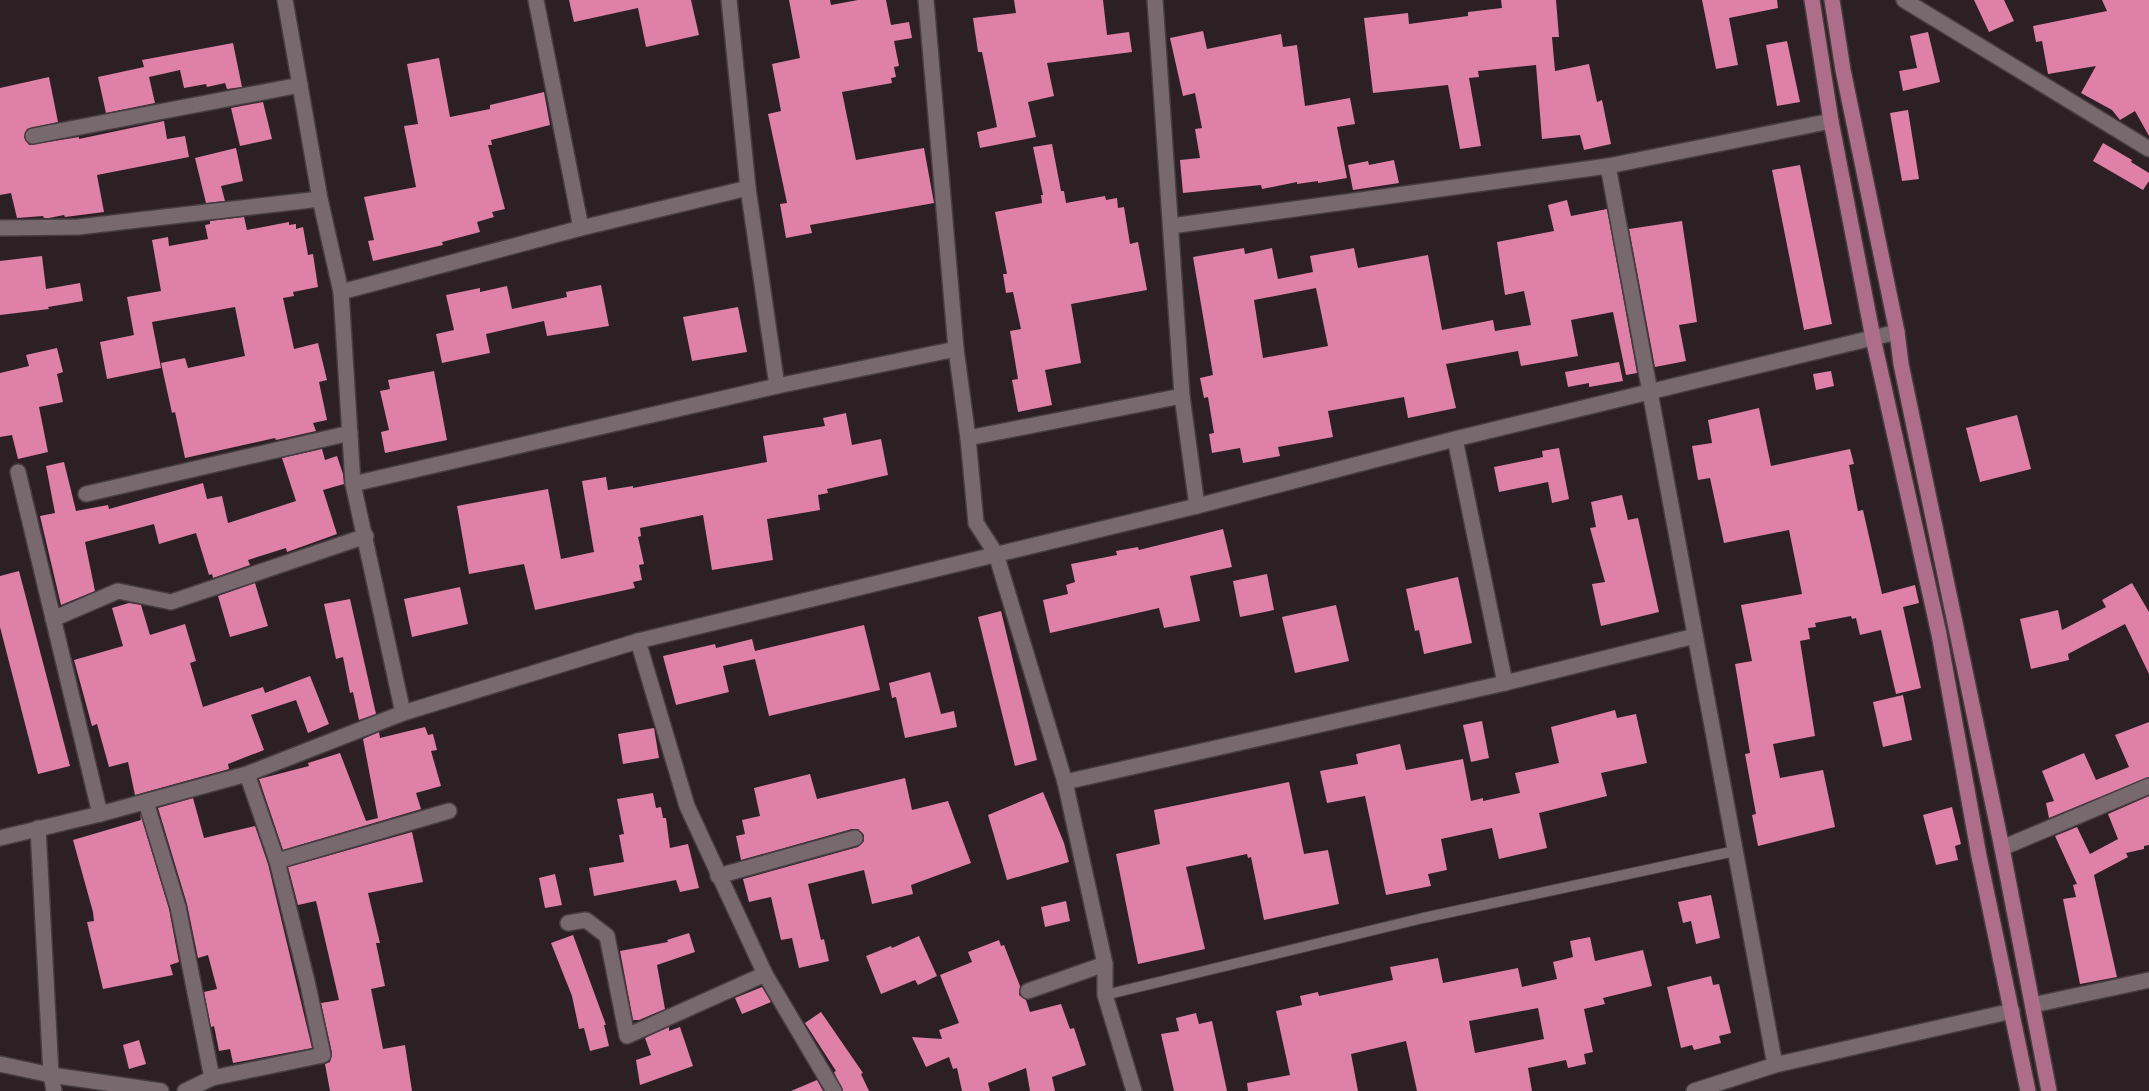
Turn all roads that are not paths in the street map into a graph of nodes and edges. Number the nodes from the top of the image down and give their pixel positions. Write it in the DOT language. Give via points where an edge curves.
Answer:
graph roads {
  1 [pos="285,0"];
  2 [pos="536,0"];
  3 [pos="729,0"];
  4 [pos="926,0"];
  5 [pos="1154,0"];
  6 [pos="1812,0"];
  7 [pos="1832,0"];
  8 [pos="1904,0"];
  9 [pos="300,85"];
  10 [pos="1832,121"];
  11 [pos="32,136"];
  12 [pos="2146,145"];
  13 [pos="1608,166"];
  14 [pos="748,188"];
  15 [pos="320,200"];
  16 [pos="1171,226"];
  17 [pos="0,228"];
  18 [pos="581,228"];
  19 [pos="341,292"];
  20 [pos="1897,332"];
  21 [pos="1873,338"];
  22 [pos="956,349"];
  23 [pos="777,386"];
  24 [pos="1651,391"];
  25 [pos="1182,396"];
  26 [pos="350,433"];
  27 [pos="968,438"];
  28 [pos="1455,439"];
  29 [pos="18,472"];
  30 [pos="354,484"];
  31 [pos="86,494"];
  32 [pos="1197,506"];
  33 [pos="366,536"];
  34 [pos="996,554"];
  35 [pos="53,619"];
  36 [pos="1695,636"];
  37 [pos="638,641"];
  38 [pos="1505,683"];
  39 [pos="403,713"];
  40 [pos="247,774"];
  41 [pos="1065,782"];
  42 [pos="2149,786"];
  43 [pos="146,802"];
  44 [pos="449,811"];
  45 [pos="100,814"];
  46 [pos="38,828"];
  47 [pos="0,838"];
  48 [pos="855,838"];
  49 [pos="2002,848"];
  50 [pos="1735,851"];
  51 [pos="277,861"];
  52 [pos="718,876"];
  53 [pos="568,923"];
  54 [pos="1105,964"];
  55 [pos="765,974"];
  56 [pos="2149,980"];
  57 [pos="1028,991"];
  58 [pos="1105,995"];
  59 [pos="2033,1005"];
  60 [pos="2012,1011"];
  61 [pos="0,1064"];
  62 [pos="1775,1065"];
  63 [pos="51,1075"];
  64 [pos="212,1078"];
  65 [pos="54,1091"];
  66 [pos="162,1091"];
  67 [pos="185,1091"];
  68 [pos="834,1091"];
  69 [pos="1134,1091"];
  70 [pos="1694,1091"];
  71 [pos="2028,1091"];
  72 [pos="2049,1091"];
  1 -- 9 [label="street"];
  2 -- 18 [label="street"];
  3 -- 14 [label="street"];
  4 -- 22 [label="street"];
  5 -- 16 [label="street"];
  6 -- 10 [label="main road"];
  7 -- 20 [label="main road" via="1843,70"];
  8 -- 12 [label="street"];
  9 -- 11 [label="street"];
  9 -- 15 [label="street"];
  10 -- 13 [label="street"];
  10 -- 21 [label="main road"];
  13 -- 16 [label="street"];
  13 -- 24 [label="street"];
  14 -- 18 [label="street"];
  14 -- 23 [label="street"];
  15 -- 17 [label="street" via="78,227"];
  15 -- 19 [label="street"];
  16 -- 25 [label="street"];
  18 -- 19 [label="street"];
  19 -- 26 [label="street"];
  20 -- 21 [label="street"];
  20 -- 49 [label="main road" via="1926,488"];
  21 -- 24 [label="street"];
  21 -- 60 [label="main road" via="1939,634 1979,856"];
  22 -- 23 [label="street"];
  22 -- 27 [label="street"];
  23 -- 30 [label="street"];
  24 -- 28 [label="street"];
  24 -- 36 [label="street"];
  25 -- 27 [label="street"];
  25 -- 32 [label="street"];
  26 -- 30 [label="street"];
  26 -- 31 [label="street"];
  27 -- 34 [label="street" via="976,523"];
  28 -- 32 [label="street"];
  28 -- 38 [label="street"];
  29 -- 35 [label="street"];
  30 -- 33 [label="street"];
  32 -- 34 [label="street"];
  33 -- 35 [label="street" via="171,602 118,591"];
  33 -- 39 [label="street"];
  34 -- 37 [label="street"];
  34 -- 41 [label="street"];
  35 -- 45 [label="street"];
  36 -- 38 [label="street"];
  36 -- 50 [label="street"];
  37 -- 39 [label="street"];
  37 -- 52 [label="street" via="688,806"];
  38 -- 41 [label="street"];
  39 -- 40 [label="street"];
  40 -- 43 [label="street"];
  40 -- 51 [label="street"];
  41 -- 54 [label="street"];
  42 -- 49 [label="street"];
  43 -- 45 [label="street"];
  43 -- 64 [label="street" via="178,908"];
  44 -- 51 [label="street"];
  45 -- 46 [label="street"];
  46 -- 47 [label="street"];
  46 -- 63 [label="street"];
  48 -- 52 [label="street"];
  49 -- 59 [label="main road"];
  50 -- 58 [label="lane" via="1423,918"];
  50 -- 62 [label="street"];
  51 -- 64 [label="street" via="322,1055"];
  52 -- 55 [label="street"];
  53 -- 55 [label="street" via="586,920 607,936 627,1036"];
  54 -- 57 [label="street"];
  54 -- 58 [label="street"];
  55 -- 68 [label="street"];
  56 -- 59 [label="street"];
  58 -- 69 [label="street"];
  59 -- 72 [label="main road"];
  60 -- 62 [label="street"];
  60 -- 71 [label="main road"];
  61 -- 63 [label="street"];
  62 -- 70 [label="street"];
  63 -- 65 [label="street"];
  63 -- 66 [label="street"];
  64 -- 67 [label="street"];
}
